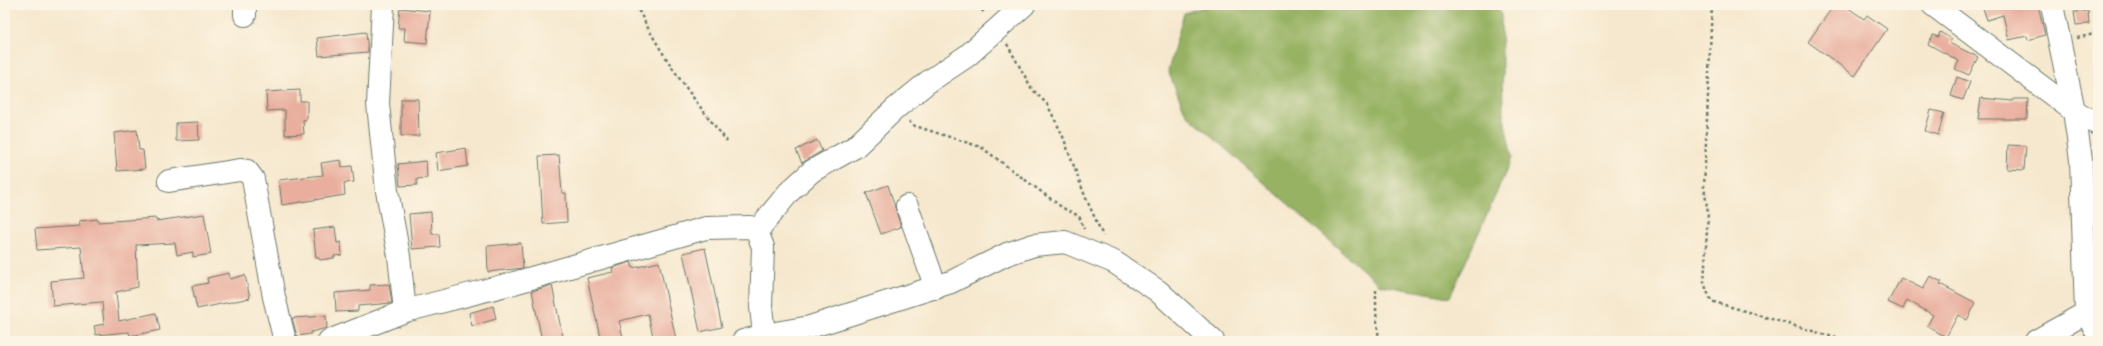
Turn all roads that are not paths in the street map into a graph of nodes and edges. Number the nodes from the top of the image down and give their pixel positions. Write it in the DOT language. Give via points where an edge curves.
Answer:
graph roads {
  1 [pos="383,5"];
  2 [pos="1024,5"];
  3 [pos="1933,5"];
  4 [pos="2052,5"];
  5 [pos="2074,110"];
  6 [pos="2098,124"];
  7 [pos="169,181"];
  8 [pos="907,206"];
  9 [pos="757,231"];
  10 [pos="936,288"];
  11 [pos="2092,309"];
  12 [pos="405,311"];
  13 [pos="764,335"];
  14 [pos="2098,335"];
  15 [pos="285,341"];
  16 [pos="329,341"];
  17 [pos="743,341"];
  18 [pos="1213,341"];
  19 [pos="2036,341"];
  1 -- 12 [label="street" via="378,104 387,192 399,256"];
  2 -- 9 [label="street" via="967,56 928,82 896,108 855,147 812,171 789,192"];
  3 -- 5 [label="street"];
  4 -- 5 [label="street"];
  5 -- 6 [label="street"];
  5 -- 11 [label="street" via="2081,160"];
  7 -- 15 [label="street" via="240,170 247,171 253,179 274,297"];
  8 -- 10 [label="street"];
  9 -- 12 [label="street" via="742,227 706,228"];
  9 -- 13 [label="street" via="763,246 761,307"];
  10 -- 13 [label="street" via="810,327"];
  10 -- 18 [label="street" via="1007,254 1034,245 1065,242 1114,262 1158,291"];
  11 -- 14 [label="street"];
  11 -- 19 [label="street"];
  12 -- 16 [label="street"];
  13 -- 17 [label="street"];
}
